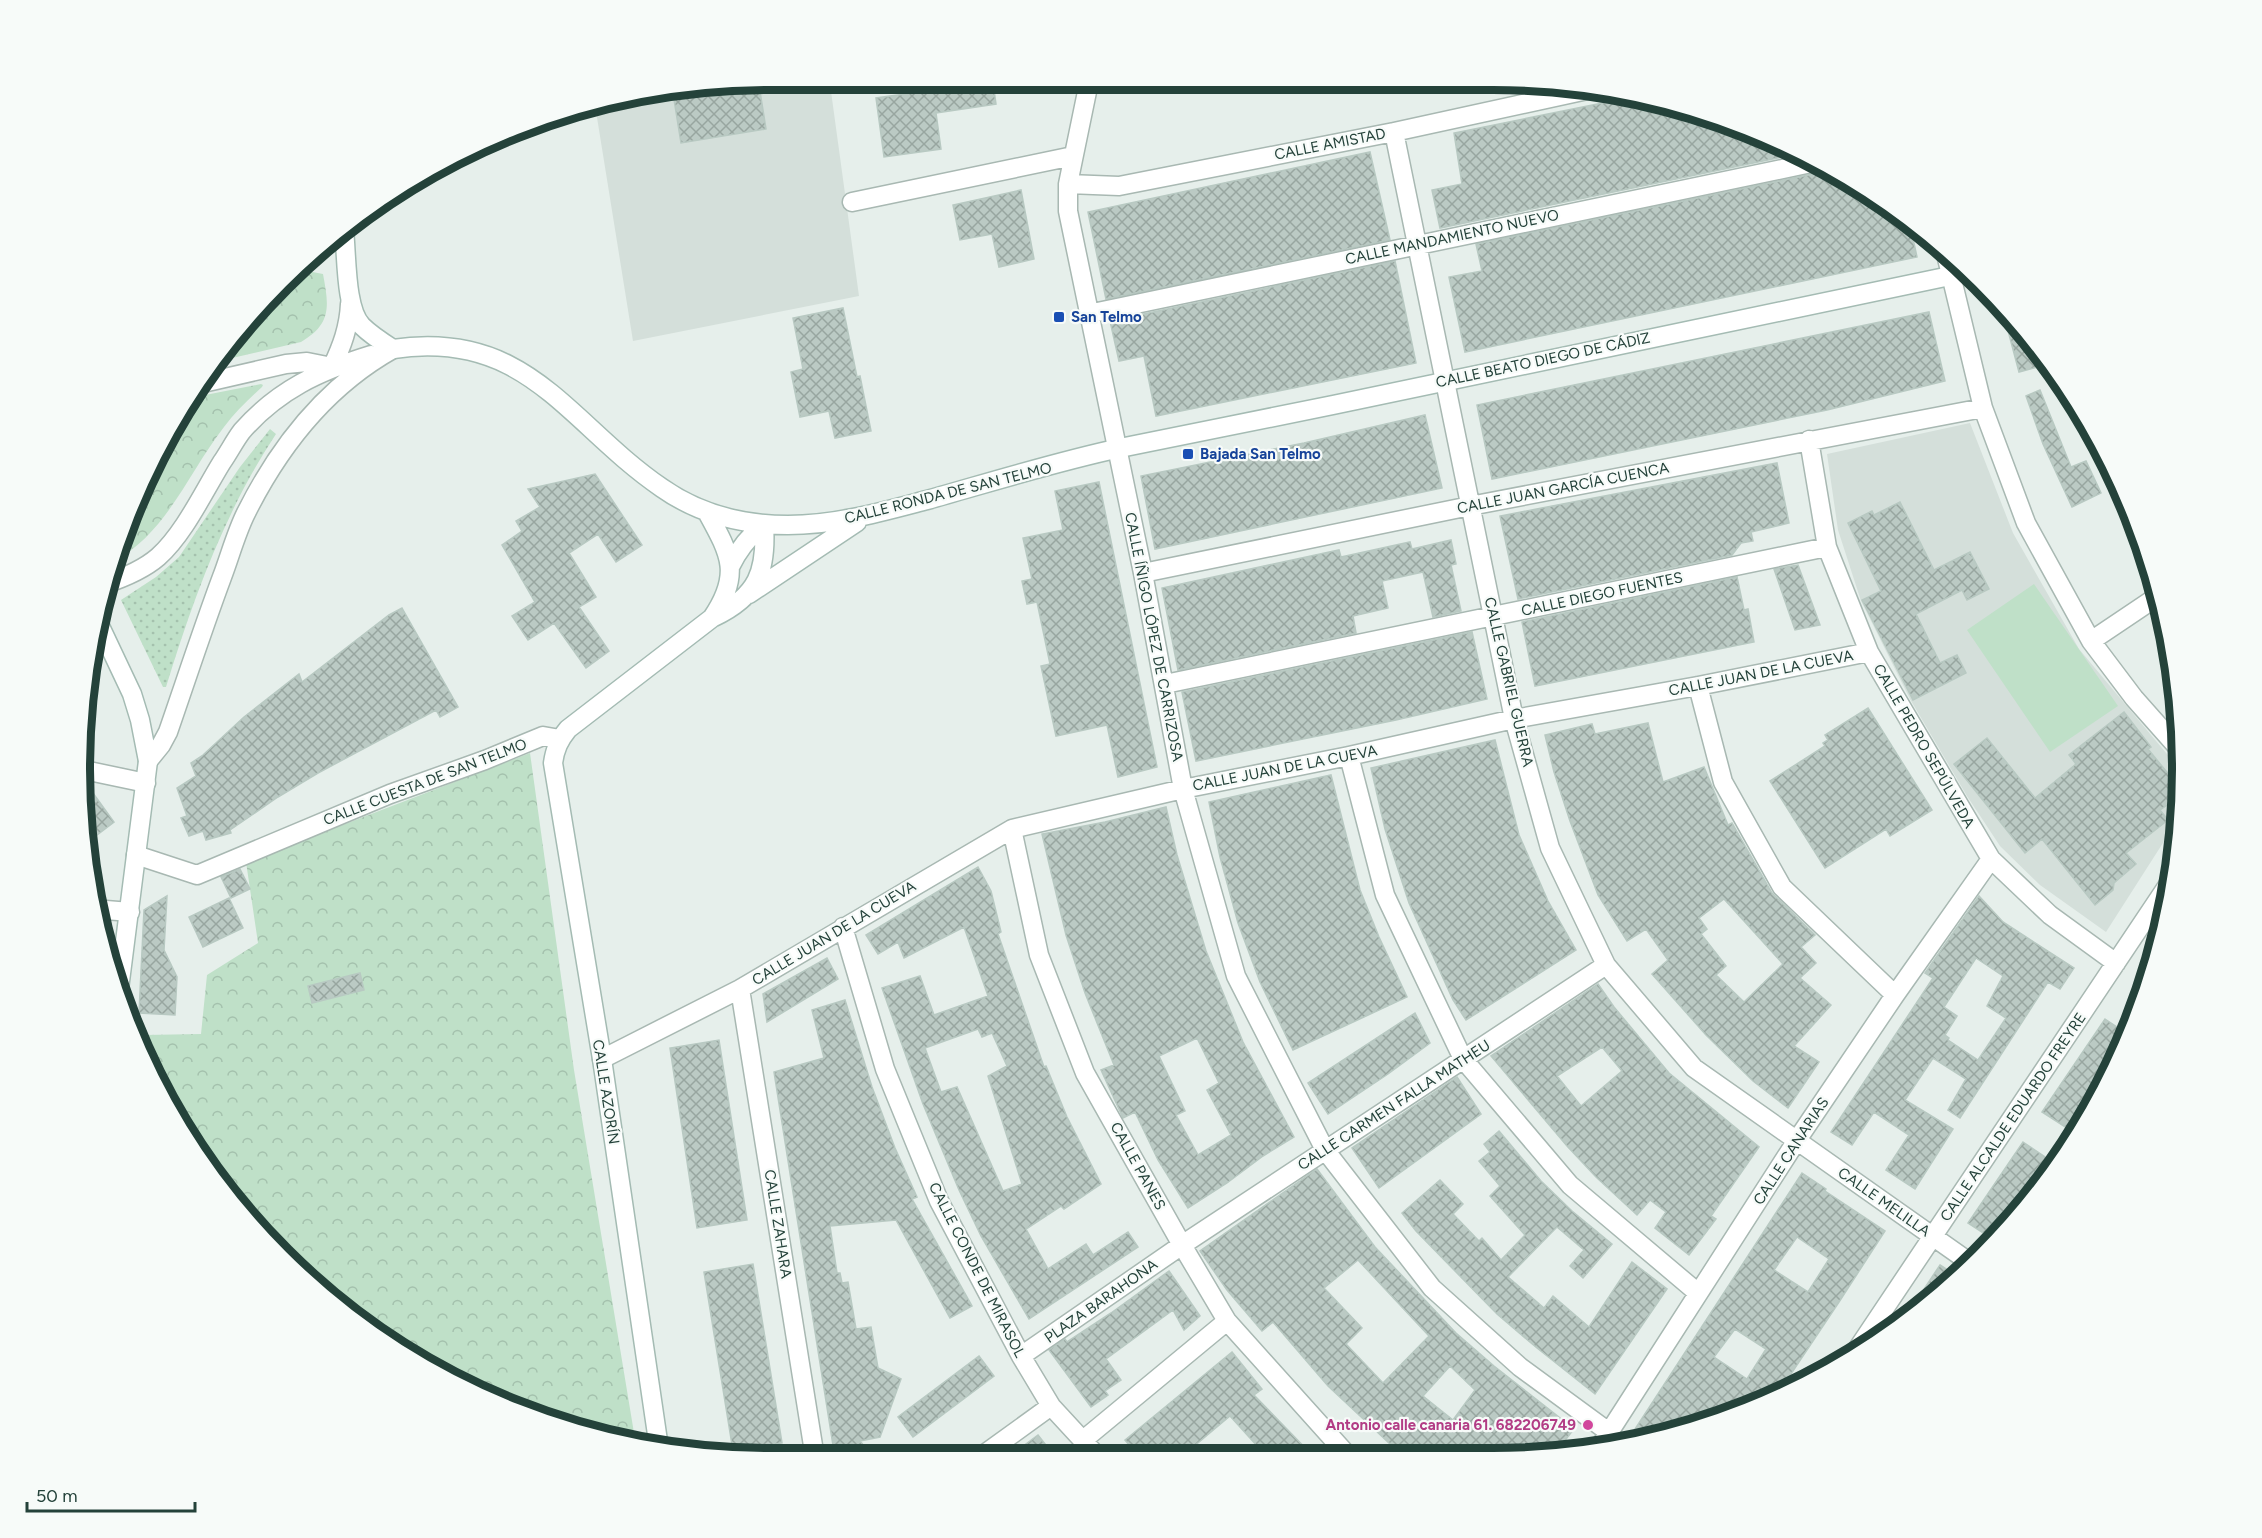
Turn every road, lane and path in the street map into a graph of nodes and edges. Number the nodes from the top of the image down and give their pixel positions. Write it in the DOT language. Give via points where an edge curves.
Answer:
graph roads {
  1 [pos="1087,90"];
  2 [pos="1567,94"];
  3 [pos="1394,132"];
  4 [pos="1073,156"];
  5 [pos="1802,165"];
  6 [pos="1068,184"];
  7 [pos="852,202"];
  8 [pos="345,239"];
  9 [pos="1418,244"];
  10 [pos="1949,266"];
  11 [pos="1957,274"];
  12 [pos="1951,275"];
  13 [pos="350,304"];
  14 [pos="1088,314"];
  15 [pos="393,349"];
  16 [pos="332,367"];
  17 [pos="1446,380"];
  18 [pos="212,381"];
  19 [pos="1983,408"];
  20 [pos="1809,440"];
  21 [pos="1116,449"];
  22 [pos="1470,506"];
  23 [pos="707,512"];
  24 [pos="869,515"];
  25 [pos="764,524"];
  26 [pos="1827,547"];
  27 [pos="731,566"];
  28 [pos="1143,573"];
  29 [pos="117,580"];
  30 [pos="748,594"];
  31 [pos="2151,601"];
  32 [pos="1494,617"];
  33 [pos="712,618"];
  34 [pos="104,634"];
  35 [pos="2091,640"];
  36 [pos="1869,652"];
  37 [pos="1165,684"];
  38 [pos="1698,686"];
  39 [pos="1514,719"];
  40 [pos="560,739"];
  41 [pos="2171,740"];
  42 [pos="1348,756"];
  43 [pos="148,761"];
  44 [pos="90,771"];
  45 [pos="146,783"];
  46 [pos="1183,789"];
  47 [pos="1012,829"];
  48 [pos="136,855"];
  49 [pos="1991,859"];
  50 [pos="2160,898"];
  51 [pos="105,910"];
  52 [pos="130,912"];
  53 [pos="843,927"];
  54 [pos="2116,963"];
  55 [pos="1606,965"];
  56 [pos="121,972"];
  57 [pos="740,989"];
  58 [pos="1895,995"];
  59 [pos="602,1059"];
  60 [pos="1463,1059"];
  61 [pos="1797,1140"];
  62 [pos="1325,1150"];
  63 [pos="1932,1237"];
  64 [pos="1182,1245"];
  65 [pos="1963,1258"];
  66 [pos="1698,1293"];
  67 [pos="1227,1322"];
  68 [pos="1866,1337"];
  69 [pos="1021,1356"];
  70 [pos="1051,1406"];
  71 [pos="658,1438"];
  72 [pos="1606,1438"];
  73 [pos="1602,1439"];
  74 [pos="813,1448"];
  75 [pos="993,1448"];
  76 [pos="1082,1448"];
  77 [pos="1341,1448"];
  1 -- 4 [label="street"];
  2 -- 3 [label="street, CALLE AMISTAD"];
  3 -- 6 [label="street, CALLE AMISTAD" via="1119,186"];
  3 -- 9 [label="street, CALLE GABRIEL GUERRA"];
  4 -- 6 [label="street"];
  4 -- 7 [label="street"];
  5 -- 9 [label="street, CALLE MANDAMIENTO NUEVO"];
  6 -- 14 [label="street" via="1068,212"];
  8 -- 13 [label="street"];
  9 -- 14 [label="street, CALLE MANDAMIENTO NUEVO"];
  9 -- 17 [label="street, CALLE GABRIEL GUERRA"];
  10 -- 12 [label="street"];
  11 -- 12 [label="street, CALLE BEATO DIEGO DE CÁDIZ"];
  12 -- 17 [label="street, CALLE BEATO DIEGO DE CÁDIZ"];
  12 -- 19 [label="street"];
  13 -- 15 [label="street" via="360,325"];
  13 -- 16 [label="street" via="349,324"];
  14 -- 21 [label="street"];
  15 -- 16 [label="street, CALLE RONDA DE SAN TELMO"];
  15 -- 23 [label="street, CALLE RONDA DE SAN TELMO" via="418,345 451,347 489,356 522,371 664,490"];
  15 -- 43 [label="street" via="365,364 318,406 276,463 246,513 168,732"];
  16 -- 18 [label="street, CALLE RONDA DE SAN TELMO" via="286,364"];
  16 -- 29 [label="street, CALLE RONDA DE SAN TELMO" via="266,406 241,433 187,522 158,557"];
  17 -- 21 [label="street, CALLE BEATO DIEGO DE CÁDIZ"];
  17 -- 22 [label="street, CALLE GABRIEL GUERRA"];
  19 -- 20 [label="street, CALLE JUAN GARCÍA CUENCA"];
  19 -- 35 [label="street" via="2026,523"];
  20 -- 22 [label="street, CALLE JUAN GARCÍA CUENCA"];
  20 -- 26 [label="street, CALLE PEDRO SEPÚLVEDA"];
  21 -- 24 [label="street, CALLE RONDA DE SAN TELMO"];
  21 -- 28 [label="street, CALLE ÍÑIGO LÓPEZ DE CARRIZOSA"];
  22 -- 28 [label="street, CALLE JUAN GARCÍA CUENCA"];
  22 -- 32 [label="street, CALLE GABRIEL GUERRA"];
  23 -- 25 [label="street, CALLE RONDA DE SAN TELMO"];
  23 -- 27 [label="street" via="725,545"];
  24 -- 25 [label="street, CALLE RONDA DE SAN TELMO" via="826,524"];
  24 -- 30 [label="street"];
  25 -- 27 [label="street" via="737,552"];
  25 -- 30 [label="street" via="765,561"];
  26 -- 32 [label="street, CALLE DIEGO FUENTES"];
  26 -- 36 [label="street, CALLE PEDRO SEPÚLVEDA"];
  27 -- 33 [label="street" via="724,601"];
  28 -- 37 [label="street, CALLE ÍÑIGO LÓPEZ DE CARRIZOSA"];
  30 -- 33 [label="street" via="731,609"];
  31 -- 35 [label="street"];
  32 -- 37 [label="street, CALLE DIEGO FUENTES"];
  32 -- 39 [label="street, CALLE GABRIEL GUERRA"];
  33 -- 40 [label="street"];
  34 -- 43 [label="street" via="132,694"];
  35 -- 41 [label="street"];
  36 -- 38 [label="street, CALLE JUAN DE LA CUEVA"];
  36 -- 49 [label="street, CALLE PEDRO SEPÚLVEDA"];
  37 -- 46 [label="street, CALLE ÍÑIGO LÓPEZ DE CARRIZOSA"];
  38 -- 39 [label="street, CALLE JUAN DE LA CUEVA"];
  38 -- 58 [label="street" via="1723,782 1782,887"];
  39 -- 42 [label="street, CALLE JUAN DE LA CUEVA"];
  39 -- 55 [label="street, CALLE GABRIEL GUERRA" via="1550,848"];
  40 -- 48 [label="street, CALLE CUESTA DE SAN TELMO" via="543,736 390,794 197,875"];
  40 -- 59 [label="street, CALLE AZORÍN" via="553,763"];
  42 -- 46 [label="street, CALLE JUAN DE LA CUEVA"];
  42 -- 60 [label="street" via="1385,894"];
  43 -- 45 [label="street"];
  44 -- 45 [label="street"];
  45 -- 48 [label="street"];
  46 -- 47 [label="street, CALLE JUAN DE LA CUEVA"];
  46 -- 62 [label="street, CALLE ÍÑIGO LÓPEZ DE CARRIZOSA" via="1236,976"];
  47 -- 53 [label="street, CALLE JUAN DE LA CUEVA"];
  47 -- 64 [label="street, CALLE PANES" via="1039,955 1085,1073"];
  48 -- 52 [label="street"];
  49 -- 54 [label="street, CALLE PEDRO SEPÚLVEDA" via="2050,915"];
  49 -- 58 [label="street, CALLE CANARIAS"];
  50 -- 54 [label="street, CALLE ALCALDE EDUARDO FREYRE"];
  51 -- 52 [label="street"];
  52 -- 56 [label="street"];
  53 -- 57 [label="street, CALLE JUAN DE LA CUEVA"];
  53 -- 69 [label="street, CALLE CONDE DE MIRASOL" via="885,1069 939,1201"];
  54 -- 63 [label="street, CALLE ALCALDE EDUARDO FREYRE"];
  55 -- 60 [label="street, CALLE CARMEN FALLA MATHEU"];
  55 -- 61 [label="street, CALLE GABRIEL GUERRA" via="1694,1068"];
  57 -- 59 [label="street, CALLE JUAN DE LA CUEVA"];
  57 -- 74 [label="street, CALLE ZAHARA"];
  58 -- 61 [label="street, CALLE CANARIAS"];
  59 -- 71 [label="street, CALLE AZORÍN"];
  60 -- 62 [label="street, CALLE CARMEN FALLA MATHEU"];
  60 -- 66 [label="street" via="1570,1185"];
  61 -- 63 [label="street, CALLE MELILLA"];
  61 -- 66 [label="street, CALLE CANARIAS"];
  62 -- 64 [label="street, CALLE CARMEN FALLA MATHEU"];
  62 -- 73 [label="street, CALLE ÍÑIGO LÓPEZ DE CARRIZOSA" via="1432,1288"];
  63 -- 65 [label="street, CALLE MELILLA"];
  63 -- 68 [label="street, CALLE ALCALDE EDUARDO FREYRE"];
  64 -- 67 [label="street, CALLE PANES"];
  64 -- 69 [label="street, PLAZA BARAHONA"];
  66 -- 72 [label="street, CALLE CANARIAS"];
  67 -- 76 [label="street"];
  67 -- 77 [label="street, CALLE PANES"];
  69 -- 70 [label="street, CALLE CONDE DE MIRASOL"];
  70 -- 75 [label="street"];
  70 -- 76 [label="street, CALLE CONDE DE MIRASOL"];
}
